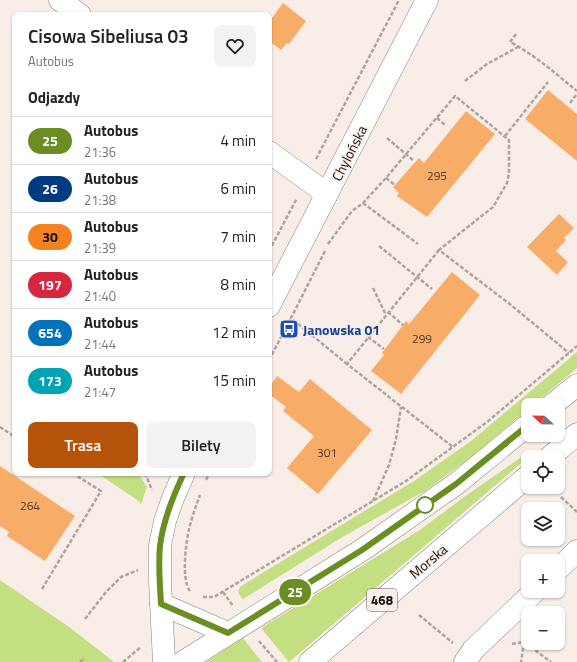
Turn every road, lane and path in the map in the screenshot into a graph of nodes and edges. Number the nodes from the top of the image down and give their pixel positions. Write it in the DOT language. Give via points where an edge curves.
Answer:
graph roads {
  1 [pos="60,0"];
  2 [pos="399,0"];
  3 [pos="427,0"];
  4 [pos="76,12"];
  5 [pos="516,34"];
  6 [pos="519,47"];
  7 [pos="465,81"];
  8 [pos="548,82"];
  9 [pos="577,91"];
  10 [pos="577,94"];
  11 [pos="570,103"];
  12 [pos="436,118"];
  13 [pos="445,125"];
  14 [pos="505,136"];
  15 [pos="387,138"];
  16 [pos="272,154"];
  17 [pos="406,154"];
  18 [pos="414,161"];
  19 [pos="313,165"];
  20 [pos="386,178"];
  21 [pos="395,185"];
  22 [pos="300,191"];
  23 [pos="327,194"];
  24 [pos="363,203"];
  25 [pos="418,244"];
  26 [pos="272,245"];
  27 [pos="379,246"];
  28 [pos="439,250"];
  29 [pos="417,276"];
  30 [pos="373,288"];
  31 [pos="432,289"];
  32 [pos="272,300"];
  33 [pos="387,314"];
  34 [pos="291,318"];
  35 [pos="403,325"];
  36 [pos="368,337"];
  37 [pos="577,346"];
  38 [pos="384,349"];
  39 [pos="569,353"];
  40 [pos="272,354"];
  41 [pos="347,364"];
  42 [pos="577,385"];
  43 [pos="561,398"];
  44 [pos="402,407"];
  45 [pos="0,427"];
  46 [pos="521,431"];
  47 [pos="577,434"];
  48 [pos="12,435"];
  49 [pos="453,447"];
  50 [pos="558,450"];
  51 [pos="77,476"];
  52 [pos="145,476"];
  53 [pos="183,476"];
  54 [pos="208,476"];
  55 [pos="521,482"];
  56 [pos="204,485"];
  57 [pos="201,492"];
  58 [pos="153,495"];
  59 [pos="561,497"];
  60 [pos="373,502"];
  61 [pos="577,512"];
  62 [pos="577,551"];
  63 [pos="565,562"];
  64 [pos="142,568"];
  65 [pos="42,589"];
  66 [pos="193,594"];
  67 [pos="198,597"];
  68 [pos="529,598"];
  69 [pos="161,604"];
  70 [pos="419,615"];
  71 [pos="85,619"];
  72 [pos="228,633"];
  73 [pos="450,642"];
  74 [pos="143,646"];
  75 [pos="523,650"];
  76 [pos="535,650"];
  77 [pos="85,658"];
  78 [pos="474,658"];
  79 [pos="80,662"];
  80 [pos="124,662"];
  81 [pos="164,662"];
  82 [pos="182,662"];
  83 [pos="310,662"];
  84 [pos="521,662"];
  85 [pos="551,662"];
  1 -- 4 [label="main road"];
  2 -- 19 [label="path"];
  3 -- 23 [label="main road, Chylońska"];
  5 -- 6 [label="path" via="510,42"];
  6 -- 7 [label="path" via="487,64"];
  6 -- 9 [label="path"];
  8 -- 14 [label="path"];
  10 -- 11 [label="path"];
  12 -- 13 [label="path"];
  12 -- 14 [label="path" via="455,96"];
  12 -- 17 [label="path"];
  14 -- 28 [label="path" via="509,140 507,183 493,207"];
  15 -- 17 [label="path"];
  16 -- 23 [label="main road"];
  17 -- 18 [label="path"];
  17 -- 20 [label="path"];
  20 -- 21 [label="path"];
  20 -- 24 [label="path"];
  22 -- 26 [label="path"];
  23 -- 32 [label="main road, Chylońska"];
  24 -- 25 [label="path"];
  24 -- 34 [label="path" via="352,212 328,243"];
  27 -- 29 [label="path"];
  28 -- 29 [label="path"];
  28 -- 39 [label="path"];
  29 -- 31 [label="path"];
  29 -- 33 [label="path"];
  30 -- 33 [label="path"];
  33 -- 35 [label="path"];
  33 -- 36 [label="path"];
  34 -- 40 [label="path"];
  34 -- 41 [label="path"];
  36 -- 38 [label="path"];
  36 -- 41 [label="path"];
  37 -- 39 [label="path"];
  39 -- 49 [label="path"];
  41 -- 44 [label="path"];
  42 -- 43 [label="main road"];
  44 -- 49 [label="path"];
  44 -- 60 [label="path" via="389,465"];
  45 -- 48 [label="path"];
  46 -- 72 [label="main road" via="456,484 362,550"];
  47 -- 50 [label="main road"];
  49 -- 60 [label="path"];
  51 -- 65 [label="path" via="101,491"];
  52 -- 58 [label="path"];
  53 -- 69 [label="main road" via="165,521 160,545"];
  54 -- 56 [label="path"];
  55 -- 83 [label="main road, Morska / 468"];
  57 -- 66 [label="path" via="189,529 185,565 185,582"];
  59 -- 61 [label="path"];
  60 -- 67 [label="path" via="214,597"];
  62 -- 63 [label="main road"];
  64 -- 71 [label="path" via="121,577"];
  68 -- 78 [label="main road"];
  69 -- 72 [label="main road"];
  69 -- 81 [label="main road"];
  70 -- 73 [label="path"];
  72 -- 82 [label="main road"];
  74 -- 80 [label="path"];
  75 -- 84 [label="path"];
  76 -- 85 [label="path"];
  77 -- 79 [label="path"];
}
